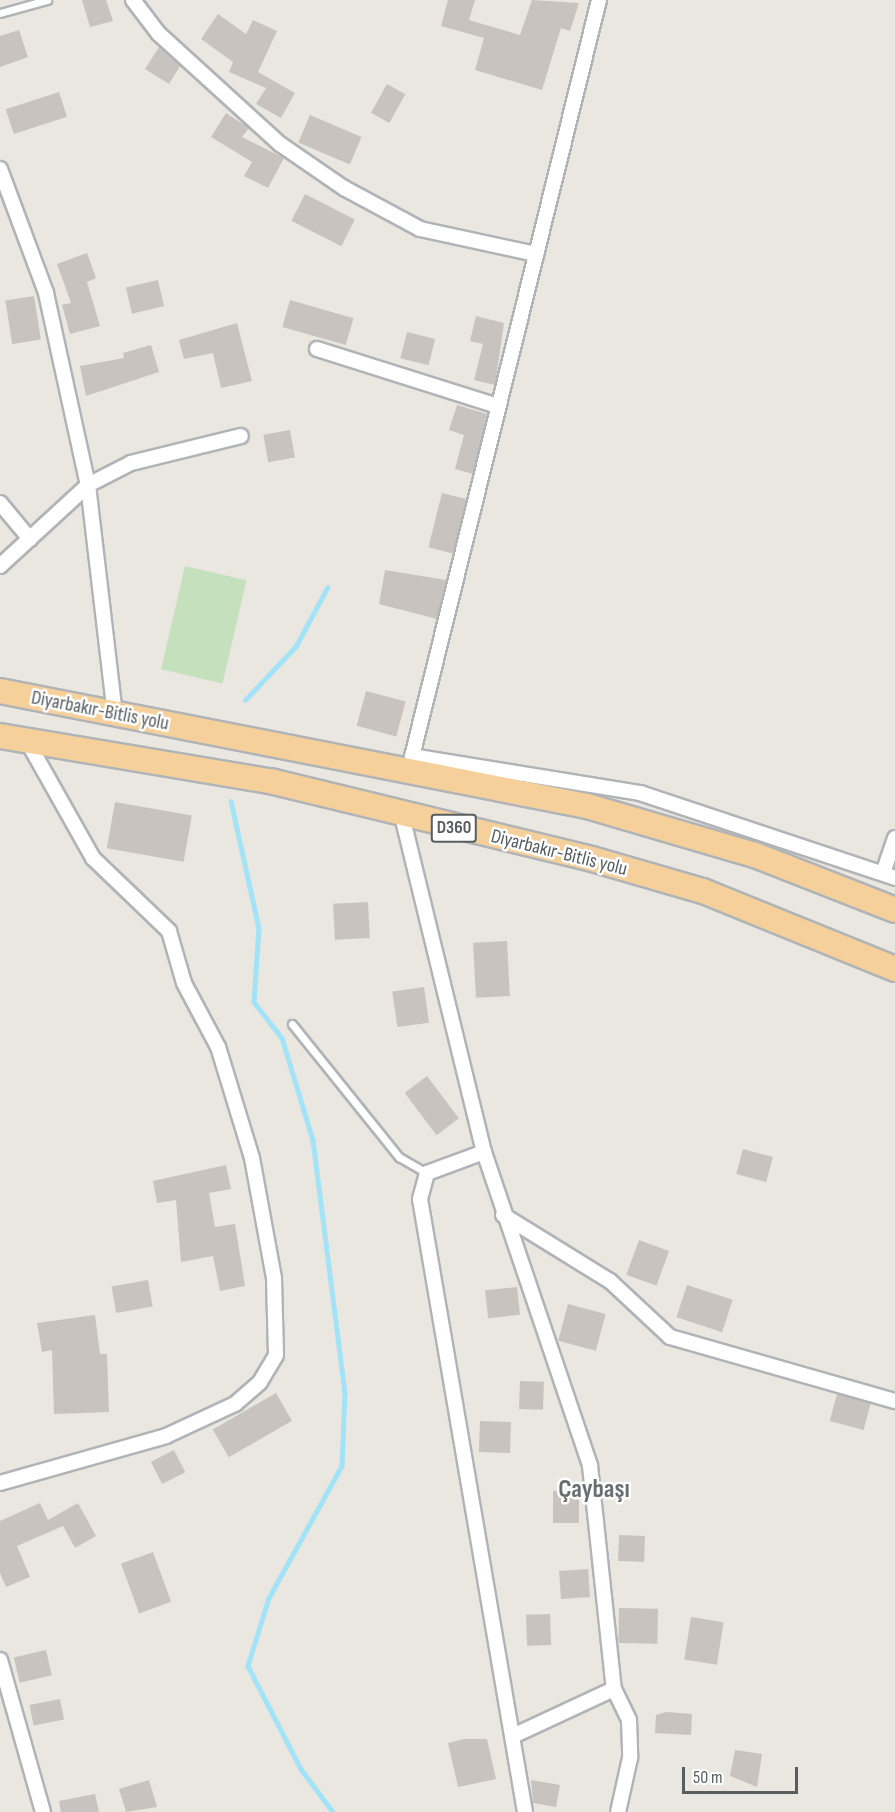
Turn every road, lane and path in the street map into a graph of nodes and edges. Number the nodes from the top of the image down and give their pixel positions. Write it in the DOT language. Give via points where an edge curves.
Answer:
graph roads {
  1 [pos="47,0"];
  2 [pos="133,0"];
  3 [pos="598,0"];
  4 [pos="0,13"];
  5 [pos="0,169"];
  6 [pos="536,254"];
  7 [pos="317,349"];
  8 [pos="498,406"];
  9 [pos="241,436"];
  10 [pos="88,485"];
  11 [pos="0,503"];
  12 [pos="30,539"];
  13 [pos="0,566"];
  14 [pos="0,691"];
  15 [pos="115,716"];
  16 [pos="0,736"];
  17 [pos="27,741"];
  18 [pos="410,764"];
  19 [pos="402,816"];
  20 [pos="895,838"];
  21 [pos="889,876"];
  22 [pos="895,910"];
  23 [pos="895,969"];
  24 [pos="292,1024"];
  25 [pos="484,1152"];
  26 [pos="427,1173"];
  27 [pos="503,1215"];
  28 [pos="895,1401"];
  29 [pos="0,1483"];
  30 [pos="0,1660"];
  31 [pos="614,1689"];
  32 [pos="513,1736"];
  33 [pos="43,1812"];
  34 [pos="525,1812"];
  35 [pos="618,1812"];
  1 -- 4 [label="lane"];
  2 -- 6 [label="street" via="159,34 263,129 344,188 420,229"];
  3 -- 6 [label="street"];
  5 -- 10 [label="street" via="46,293"];
  6 -- 8 [label="street"];
  7 -- 8 [label="street"];
  8 -- 18 [label="street"];
  9 -- 10 [label="street" via="131,463"];
  10 -- 12 [label="street"];
  10 -- 15 [label="street"];
  11 -- 12 [label="street"];
  12 -- 13 [label="street"];
  14 -- 15 [label="highway, Diyarbakır-Bitlis yolu / D360"];
  15 -- 18 [label="highway, Diyarbakır-Bitlis yolu / D360"];
  16 -- 17 [label="highway, Diyarbakır-Bitlis yolu / D360"];
  17 -- 19 [label="highway, Diyarbakır-Bitlis yolu / D360" via="270,781"];
  17 -- 29 [label="street" via="93,858 170,931 184,983 218,1047 252,1158 274,1278 276,1355 260,1382 235,1404 166,1436"];
  18 -- 21 [label="street" via="640,793"];
  18 -- 22 [label="highway, Diyarbakır-Bitlis yolu / D360" via="587,806 755,855"];
  19 -- 23 [label="highway, Diyarbakır-Bitlis yolu / D360" via="702,891"];
  19 -- 25 [label="street"];
  20 -- 21 [label="street"];
  24 -- 26 [label="lane" via="399,1157"];
  25 -- 26 [label="street"];
  25 -- 27 [label="street"];
  26 -- 32 [label="street" via="420,1198 422,1224"];
  27 -- 28 [label="street" via="610,1281 670,1337"];
  27 -- 31 [label="street" via="590,1466"];
  30 -- 33 [label="street"];
  31 -- 32 [label="street"];
  31 -- 35 [label="street" via="630,1720 630,1758"];
  32 -- 34 [label="street"];
}
